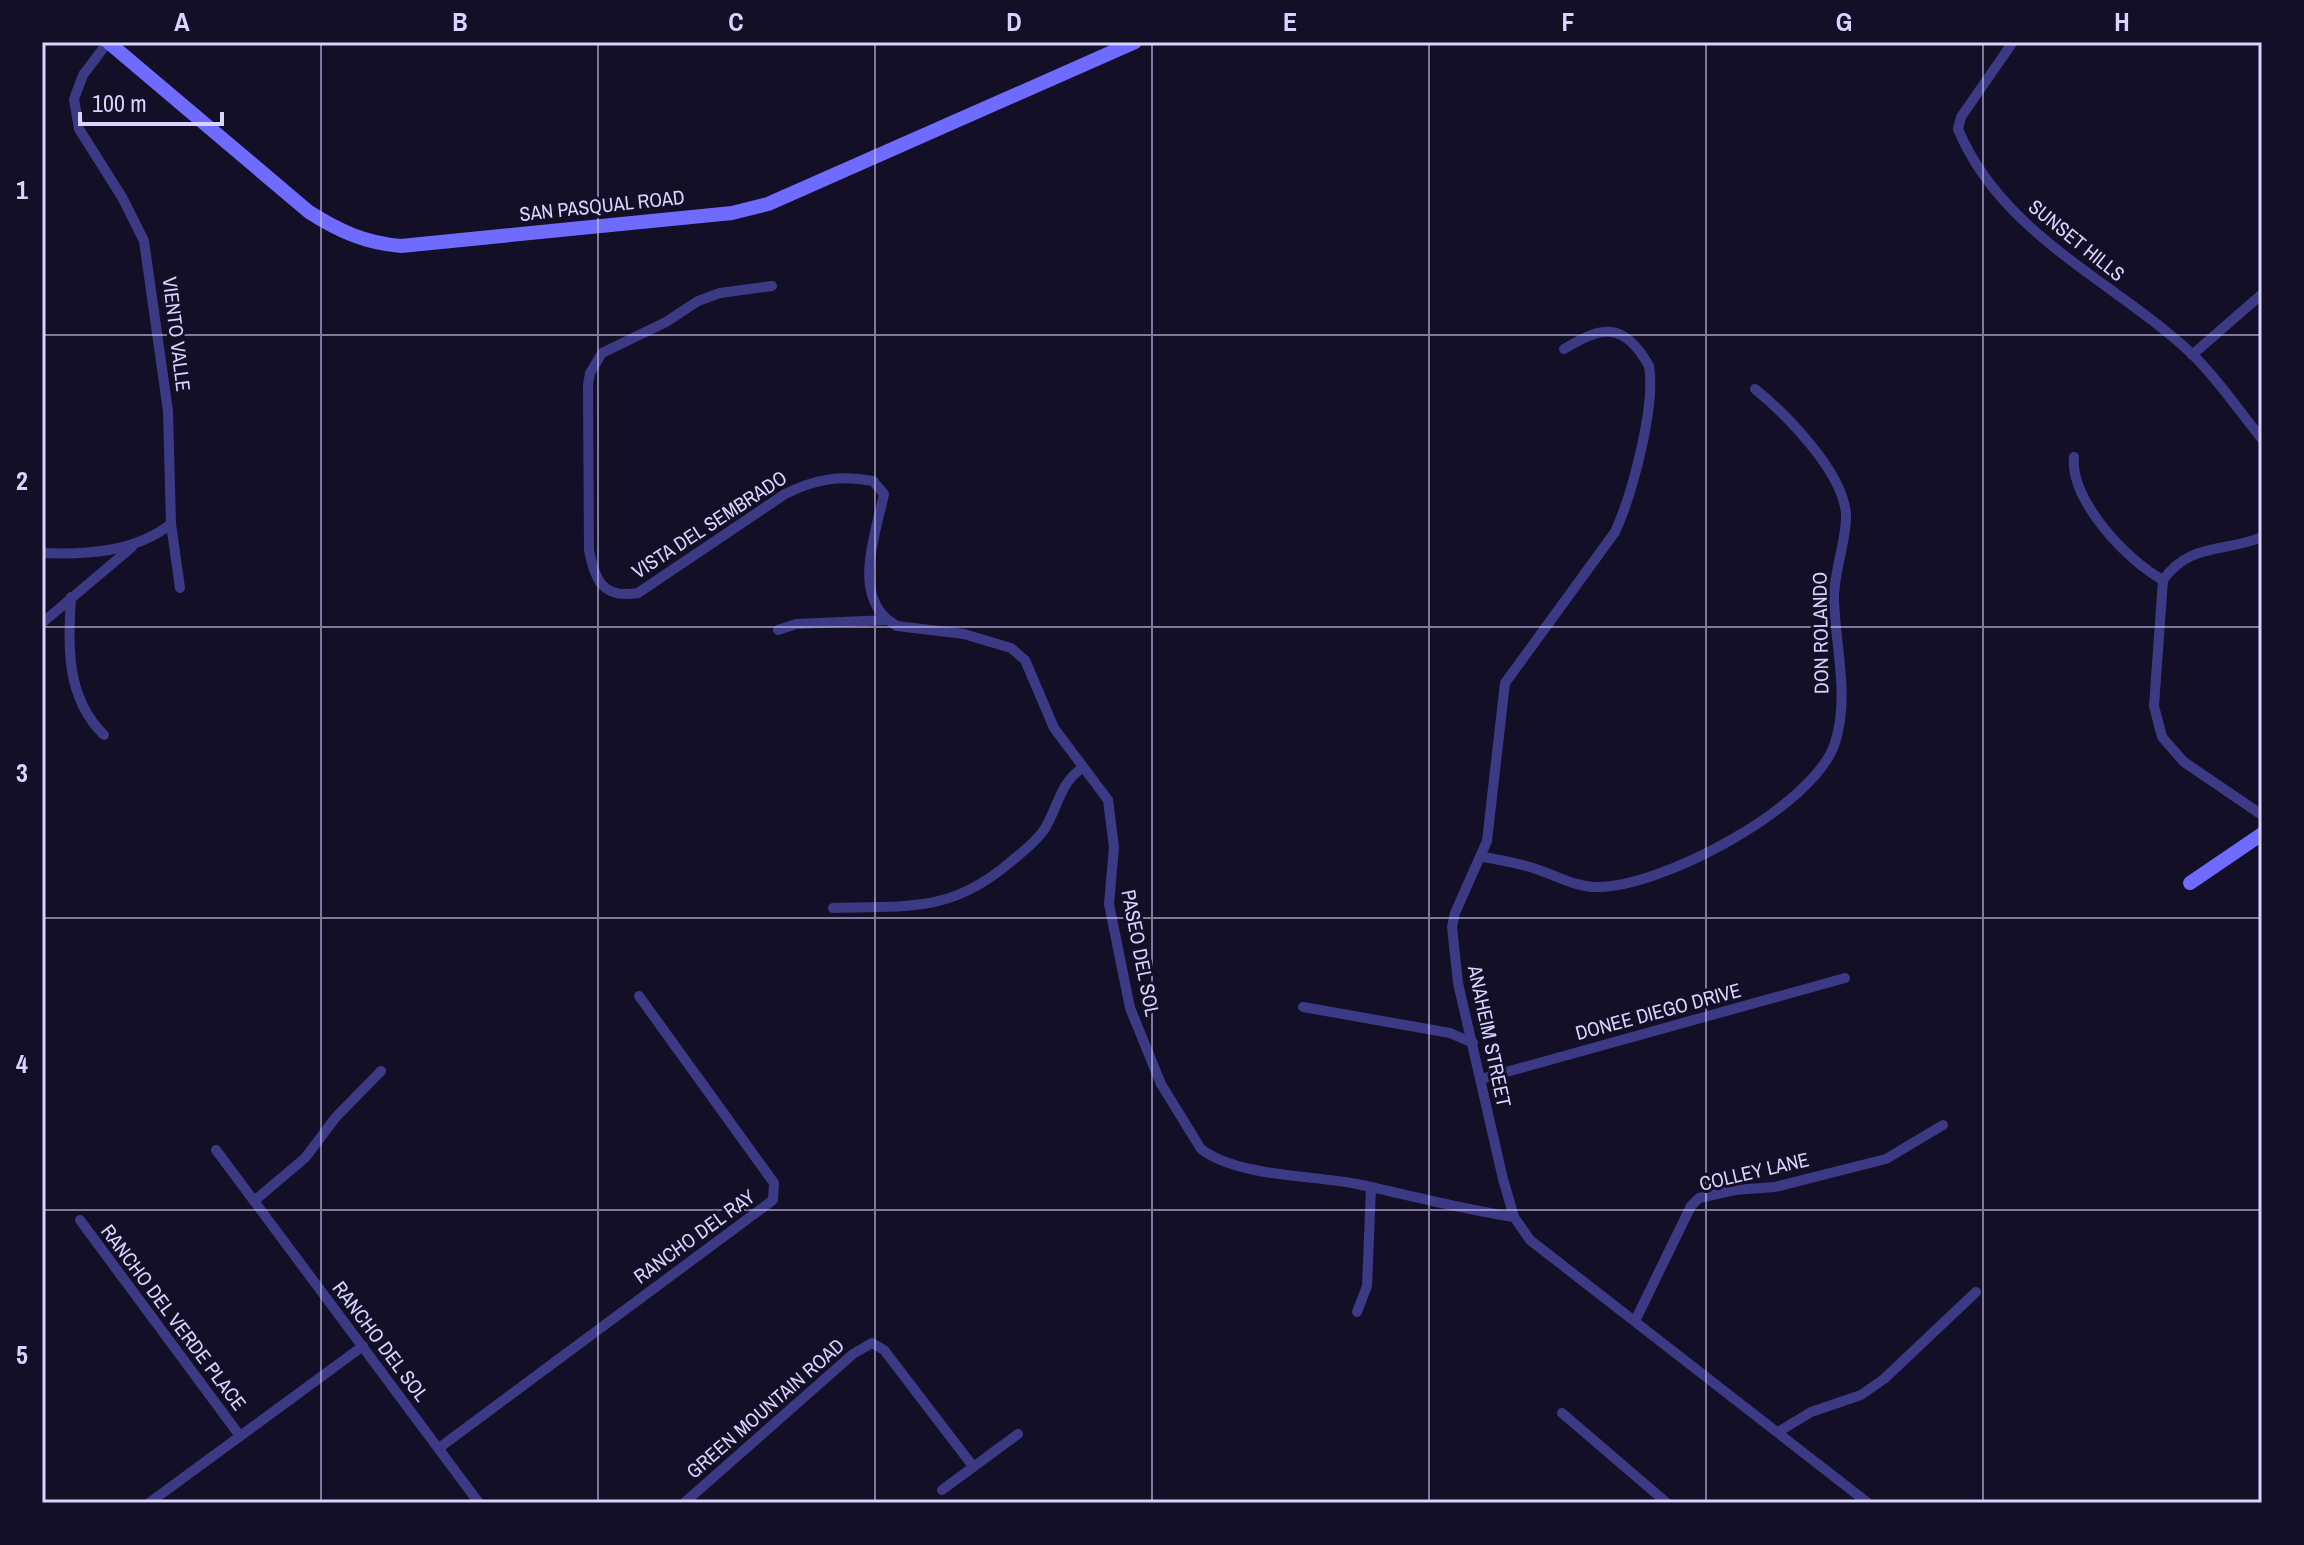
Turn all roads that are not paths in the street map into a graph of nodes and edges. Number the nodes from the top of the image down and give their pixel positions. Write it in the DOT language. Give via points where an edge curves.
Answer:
graph roads {
  1 [pos="108,42"];
  2 [pos="1135,42"];
  3 [pos="2013,42"];
  4 [pos="772,286"];
  5 [pos="2262,294"];
  6 [pos="1564,349"];
  7 [pos="2192,355"];
  8 [pos="1755,389"];
  9 [pos="2262,439"];
  10 [pos="2074,457"];
  11 [pos="171,524"];
  12 [pos="2262,537"];
  13 [pos="137,543"];
  14 [pos="42,553"];
  15 [pos="2163,580"];
  16 [pos="180,588"];
  17 [pos="71,597"];
  18 [pos="888,620"];
  19 [pos="42,623"];
  20 [pos="778,630"];
  21 [pos="104,735"];
  22 [pos="1083,768"];
  23 [pos="2262,815"];
  24 [pos="2262,834"];
  25 [pos="1483,857"];
  26 [pos="2190,883"];
  27 [pos="833,908"];
  28 [pos="1845,978"];
  29 [pos="639,996"];
  30 [pos="1303,1007"];
  31 [pos="1473,1043"];
  32 [pos="381,1071"];
  33 [pos="1481,1079"];
  34 [pos="1943,1125"];
  35 [pos="216,1150"];
  36 [pos="1371,1188"];
  37 [pos="254,1201"];
  38 [pos="1514,1217"];
  39 [pos="80,1220"];
  40 [pos="1976,1292"];
  41 [pos="1357,1312"];
  42 [pos="1635,1321"];
  43 [pos="363,1346"];
  44 [pos="1562,1413"];
  45 [pos="1778,1432"];
  46 [pos="1018,1434"];
  47 [pos="240,1436"];
  48 [pos="439,1448"];
  49 [pos="972,1465"];
  50 [pos="942,1490"];
  51 [pos="149,1503"];
  52 [pos="479,1503"];
  53 [pos="684,1503"];
  54 [pos="1667,1503"];
  55 [pos="1868,1503"];
  1 -- 2 [label="main road, SAN PASQUAL ROAD" via="309,212 342,232 401,246 732,213 768,204"];
  1 -- 11 [label="street, VIENTO VALLE" via="83,75 74,99 79,129 122,197 149,262 168,411"];
  3 -- 7 [label="street, SUNSET HILLS" via="1961,117 1963,142 2001,201"];
  4 -- 18 [label="street, VISTA DEL SEMBRADO" via="698,301 602,353 595,362 588,385 589,550 594,574 610,594 638,593 785,494 808,483 855,478 873,481 884,494 869,577 875,604"];
  5 -- 7 [label="street"];
  6 -- 25 [label="street, ANAHEIM STREET" via="1595,330 1612,331 1649,366 1649,403 1626,509 1615,532 1505,683"];
  7 -- 9 [label="street, SUNSET HILLS"];
  8 -- 25 [label="street, DON ROLANDO" via="1804,437 1840,495 1846,515 1834,592 1842,681 1832,750 1816,773 1758,826 1652,874 1597,887"];
  10 -- 15 [label="street" via="2072,474 2093,516"];
  11 -- 13 [label="street"];
  11 -- 16 [label="street, VIENTO VALLE"];
  12 -- 15 [label="street" via="2190,553"];
  13 -- 14 [label="street" via="109,550"];
  13 -- 17 [label="street"];
  15 -- 23 [label="street" via="2154,706 2162,737 2184,762"];
  17 -- 19 [label="street"];
  17 -- 21 [label="street" via="72,678 88,715"];
  18 -- 20 [label="street, PASEO DEL SOL" via="796,624"];
  18 -- 22 [label="street, PASEO DEL SOL" via="1011,648 1025,660 1054,728"];
  22 -- 27 [label="street" via="1066,782 1033,843 963,896 937,904"];
  22 -- 36 [label="street, PASEO DEL SOL" via="1108,800 1113,819 1109,904 1130,1008 1161,1084 1201,1149 1257,1169"];
  24 -- 26 [label="main road"];
  25 -- 31 [label="street, ANAHEIM STREET" via="1452,927 1458,983"];
  28 -- 33 [label="street, DONEE DIEGO DRIVE"];
  29 -- 48 [label="street, RANCHO DEL RAY" via="774,1183 773,1200"];
  30 -- 31 [label="street" via="1450,1033"];
  31 -- 33 [label="street, ANAHEIM STREET"];
  32 -- 37 [label="street" via="305,1158"];
  33 -- 38 [label="street, ANAHEIM STREET"];
  34 -- 42 [label="street, COLLEY LANE" via="1886,1159 1775,1187 1699,1198"];
  35 -- 37 [label="street, RANCHO DEL SOL"];
  36 -- 38 [label="street, PASEO DEL SOL"];
  36 -- 41 [label="street" via="1367,1286"];
  37 -- 43 [label="street, RANCHO DEL SOL"];
  38 -- 42 [label="street, ANAHEIM STREET" via="1530,1240"];
  39 -- 47 [label="street, RANCHO DEL VERDE PLACE"];
  40 -- 45 [label="street" via="1884,1379 1861,1395 1811,1412"];
  42 -- 45 [label="street, ANAHEIM STREET"];
  43 -- 47 [label="street"];
  43 -- 48 [label="street, RANCHO DEL SOL"];
  44 -- 54 [label="street"];
  45 -- 55 [label="street, ANAHEIM STREET"];
  46 -- 49 [label="street"];
  47 -- 51 [label="street"];
  48 -- 52 [label="street, RANCHO DEL SOL"];
  49 -- 50 [label="street"];
  49 -- 53 [label="street, GREEN MOUNTAIN ROAD" via="884,1350 872,1343"];
}
